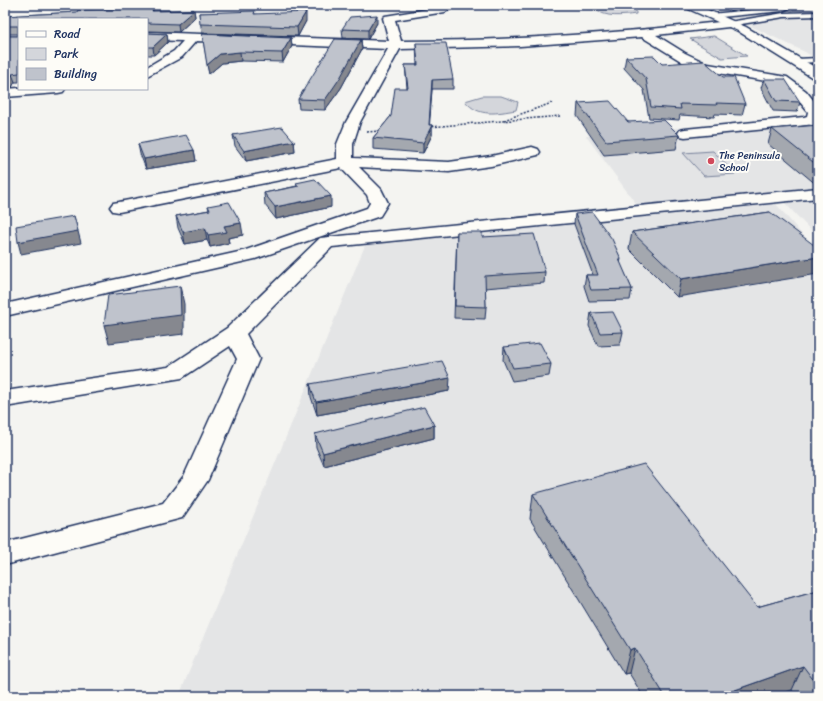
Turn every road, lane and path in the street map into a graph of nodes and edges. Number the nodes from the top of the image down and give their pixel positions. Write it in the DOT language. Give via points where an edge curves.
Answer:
graph roads {
  1 [pos="445,5"];
  2 [pos="688,5"];
  3 [pos="791,5"];
  4 [pos="818,14"];
  5 [pos="711,16"];
  6 [pos="729,24"];
  7 [pos="644,33"];
  8 [pos="148,36"];
  9 [pos="193,37"];
  10 [pos="396,45"];
  11 [pos="818,60"];
  12 [pos="797,61"];
  13 [pos="148,71"];
  14 [pos="818,75"];
  15 [pos="47,90"];
  16 [pos="5,94"];
  17 [pos="552,103"];
  18 [pos="561,116"];
  19 [pos="500,121"];
  20 [pos="813,123"];
  21 [pos="428,127"];
  22 [pos="381,131"];
  23 [pos="349,133"];
  24 [pos="686,133"];
  25 [pos="532,152"];
  26 [pos="345,162"];
  27 [pos="818,193"];
  28 [pos="119,207"];
  29 [pos="345,222"];
  30 [pos="327,242"];
  31 [pos="5,310"];
  32 [pos="235,333"];
  33 [pos="5,399"];
  34 [pos="5,554"];
  1 -- 10 [label="street" via="445,9 389,18"];
  2 -- 5 [label="street"];
  3 -- 5 [label="lane" via="782,9"];
  4 -- 6 [label="lane" via="784,15"];
  5 -- 6 [label="street"];
  6 -- 7 [label="street"];
  6 -- 12 [label="street"];
  7 -- 10 [label="street" via="525,41"];
  7 -- 20 [label="street" via="694,63 782,80 801,94 815,112"];
  8 -- 9 [label="street"];
  9 -- 10 [label="street"];
  9 -- 13 [label="street" via="178,54"];
  10 -- 23 [label="street" via="367,94"];
  11 -- 12 [label="lane"];
  12 -- 14 [label="street"];
  15 -- 16 [label="street"];
  17 -- 19 [label="path"];
  18 -- 19 [label="path"];
  19 -- 21 [label="path"];
  20 -- 24 [label="street"];
  22 -- 23 [label="path"];
  23 -- 26 [label="street" via="345,144"];
  25 -- 26 [label="street" via="449,167"];
  26 -- 28 [label="street"];
  26 -- 29 [label="street" via="375,193 379,203 374,212"];
  27 -- 30 [label="street"];
  29 -- 30 [label="street" via="349,230"];
  29 -- 31 [label="street" via="248,255"];
  30 -- 32 [label="street"];
  32 -- 33 [label="street" via="174,373"];
  32 -- 34 [label="street" via="248,359 195,480 172,511"];
}
